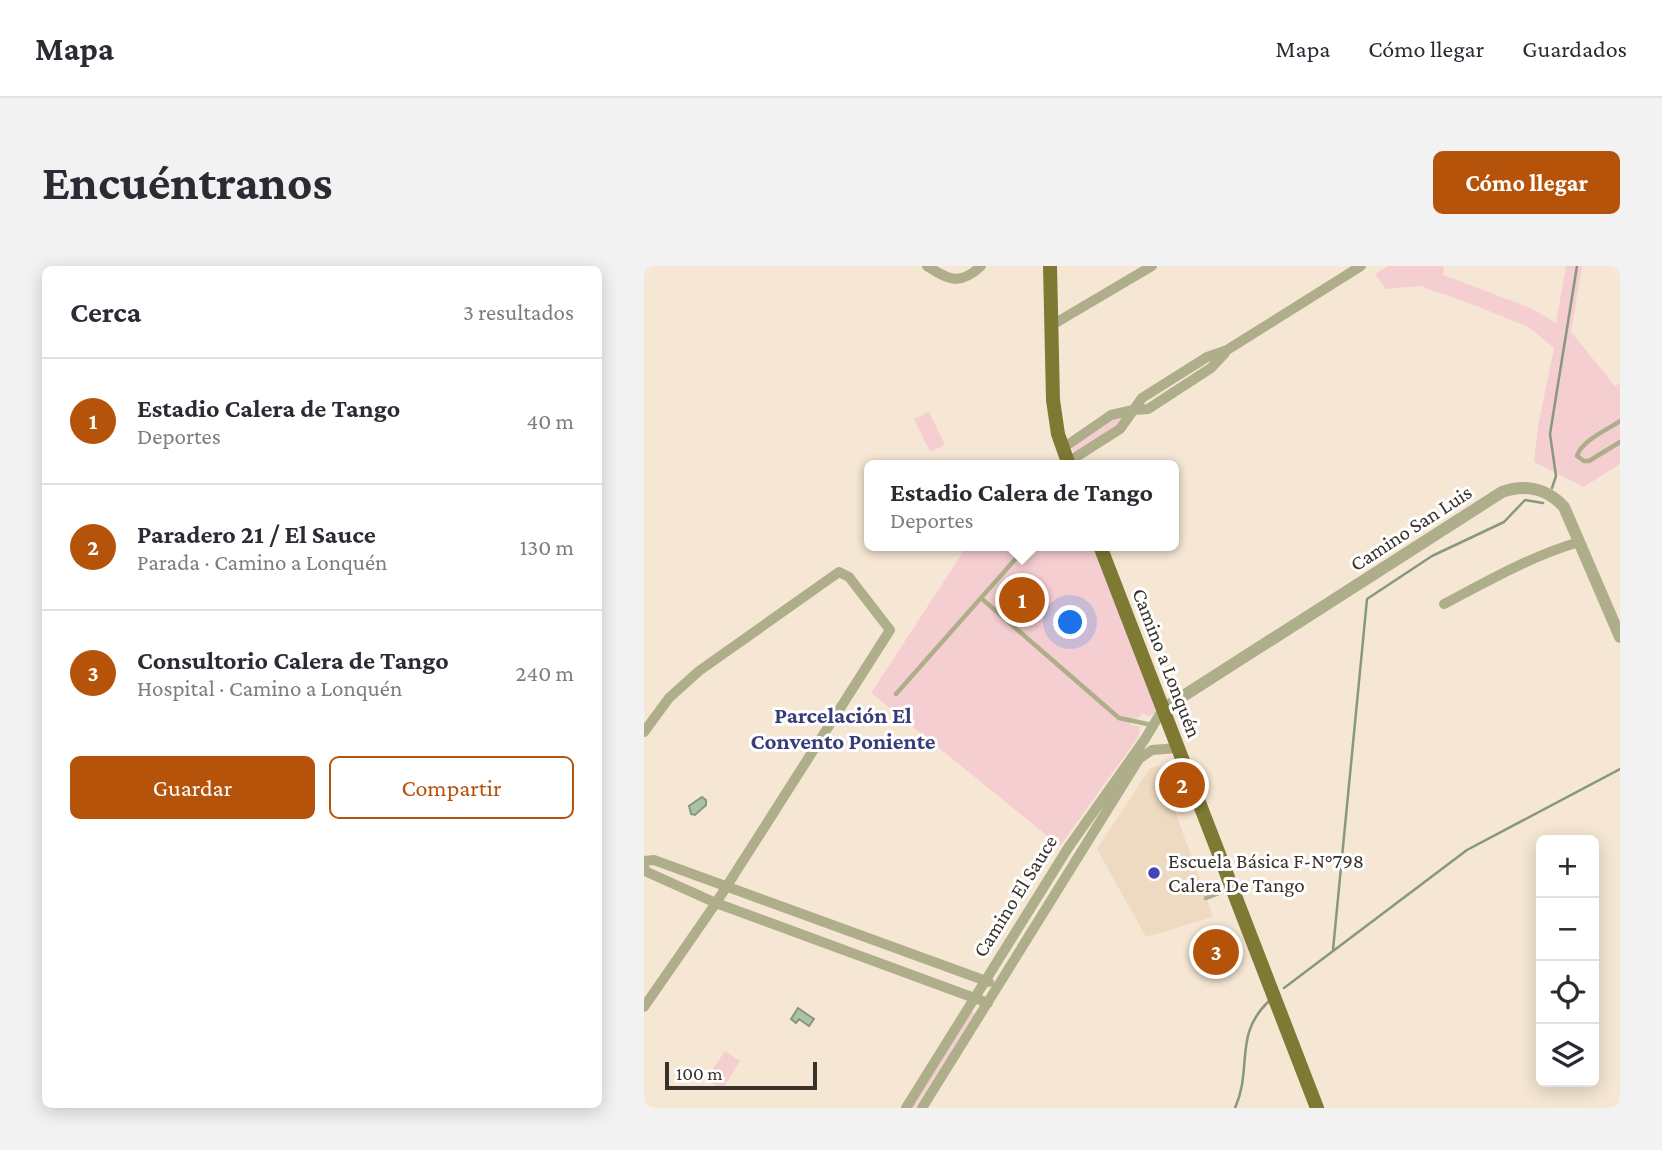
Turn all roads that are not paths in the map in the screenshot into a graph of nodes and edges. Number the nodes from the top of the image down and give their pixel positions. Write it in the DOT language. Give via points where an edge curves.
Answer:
graph roads {
  1 [pos="927,266"];
  2 [pos="981,266"];
  3 [pos="1050,266"];
  4 [pos="1152,266"];
  5 [pos="1361,266"];
  6 [pos="1052,325"];
  7 [pos="1133,410"];
  8 [pos="1620,421"];
  9 [pos="1620,443"];
  10 [pos="1067,459"];
  11 [pos="1579,542"];
  12 [pos="1023,551"];
  13 [pos="1102,551"];
  14 [pos="981,598"];
  15 [pos="1444,604"];
  16 [pos="1620,636"];
  17 [pos="897,694"];
  18 [pos="1163,709"];
  19 [pos="1153,725"];
  20 [pos="644,733"];
  21 [pos="1145,739"];
  22 [pos="1178,748"];
  23 [pos="1152,750"];
  24 [pos="644,861"];
  25 [pos="644,868"];
  26 [pos="727,885"];
  27 [pos="1231,888"];
  28 [pos="1206,898"];
  29 [pos="716,903"];
  30 [pos="875,942"];
  31 [pos="868,959"];
  32 [pos="985,981"];
  33 [pos="998,986"];
  34 [pos="975,998"];
  35 [pos="988,1003"];
  36 [pos="644,1006"];
  37 [pos="906,1108"];
  38 [pos="922,1108"];
  39 [pos="1317,1108"];
  1 -- 2 [label="street" via="962,280"];
  3 -- 6 [label="main road"];
  4 -- 6 [label="street"];
  5 -- 7 [label="street" via="1142,398"];
  6 -- 10 [label="main road" via="1053,401"];
  7 -- 10 [label="street" via="1120,429"];
  7 -- 10 [label="street" via="1111,415"];
  8 -- 9 [label="lane" via="1585,444 1577,456 1589,461"];
  11 -- 15 [label="street" via="1555,549"];
  11 -- 16 [label="street, Camino San Luis"];
  11 -- 18 [label="street, Camino San Luis" via="1564,507 1548,493 1525,487 1502,492"];
  12 -- 14 [label="lane"];
  13 -- 18 [label="main road, Camino a Lonquén"];
  14 -- 17 [label="lane"];
  14 -- 19 [label="lane" via="1119,718"];
  18 -- 19 [label="street, Camino El Sauce"];
  18 -- 22 [label="main road, Camino a Lonquén"];
  19 -- 21 [label="street, Camino El Sauce"];
  20 -- 26 [label="street" via="669,698 699,671 839,572 849,577 888,627 887,636"];
  21 -- 23 [label="street"];
  21 -- 32 [label="street, Camino El Sauce" via="1068,848"];
  22 -- 23 [label="street"];
  22 -- 27 [label="main road, Camino a Lonquén"];
  23 -- 33 [label="street, Camino El Sauce" via="1139,759"];
  24 -- 26 [label="street" via="654,860"];
  25 -- 29 [label="street"];
  26 -- 29 [label="street"];
  26 -- 30 [label="street"];
  27 -- 28 [label="lane"];
  27 -- 39 [label="main road, Camino a Lonquén"];
  29 -- 31 [label="street"];
  29 -- 36 [label="street"];
  30 -- 31 [label="street"];
  30 -- 32 [label="street"];
  31 -- 34 [label="street"];
  32 -- 33 [label="street"];
  32 -- 34 [label="street, Camino El Sauce"];
  33 -- 35 [label="street, Camino El Sauce"];
  34 -- 35 [label="street"];
  34 -- 37 [label="street, Camino El Sauce"];
  35 -- 38 [label="street, Camino El Sauce"];
}
